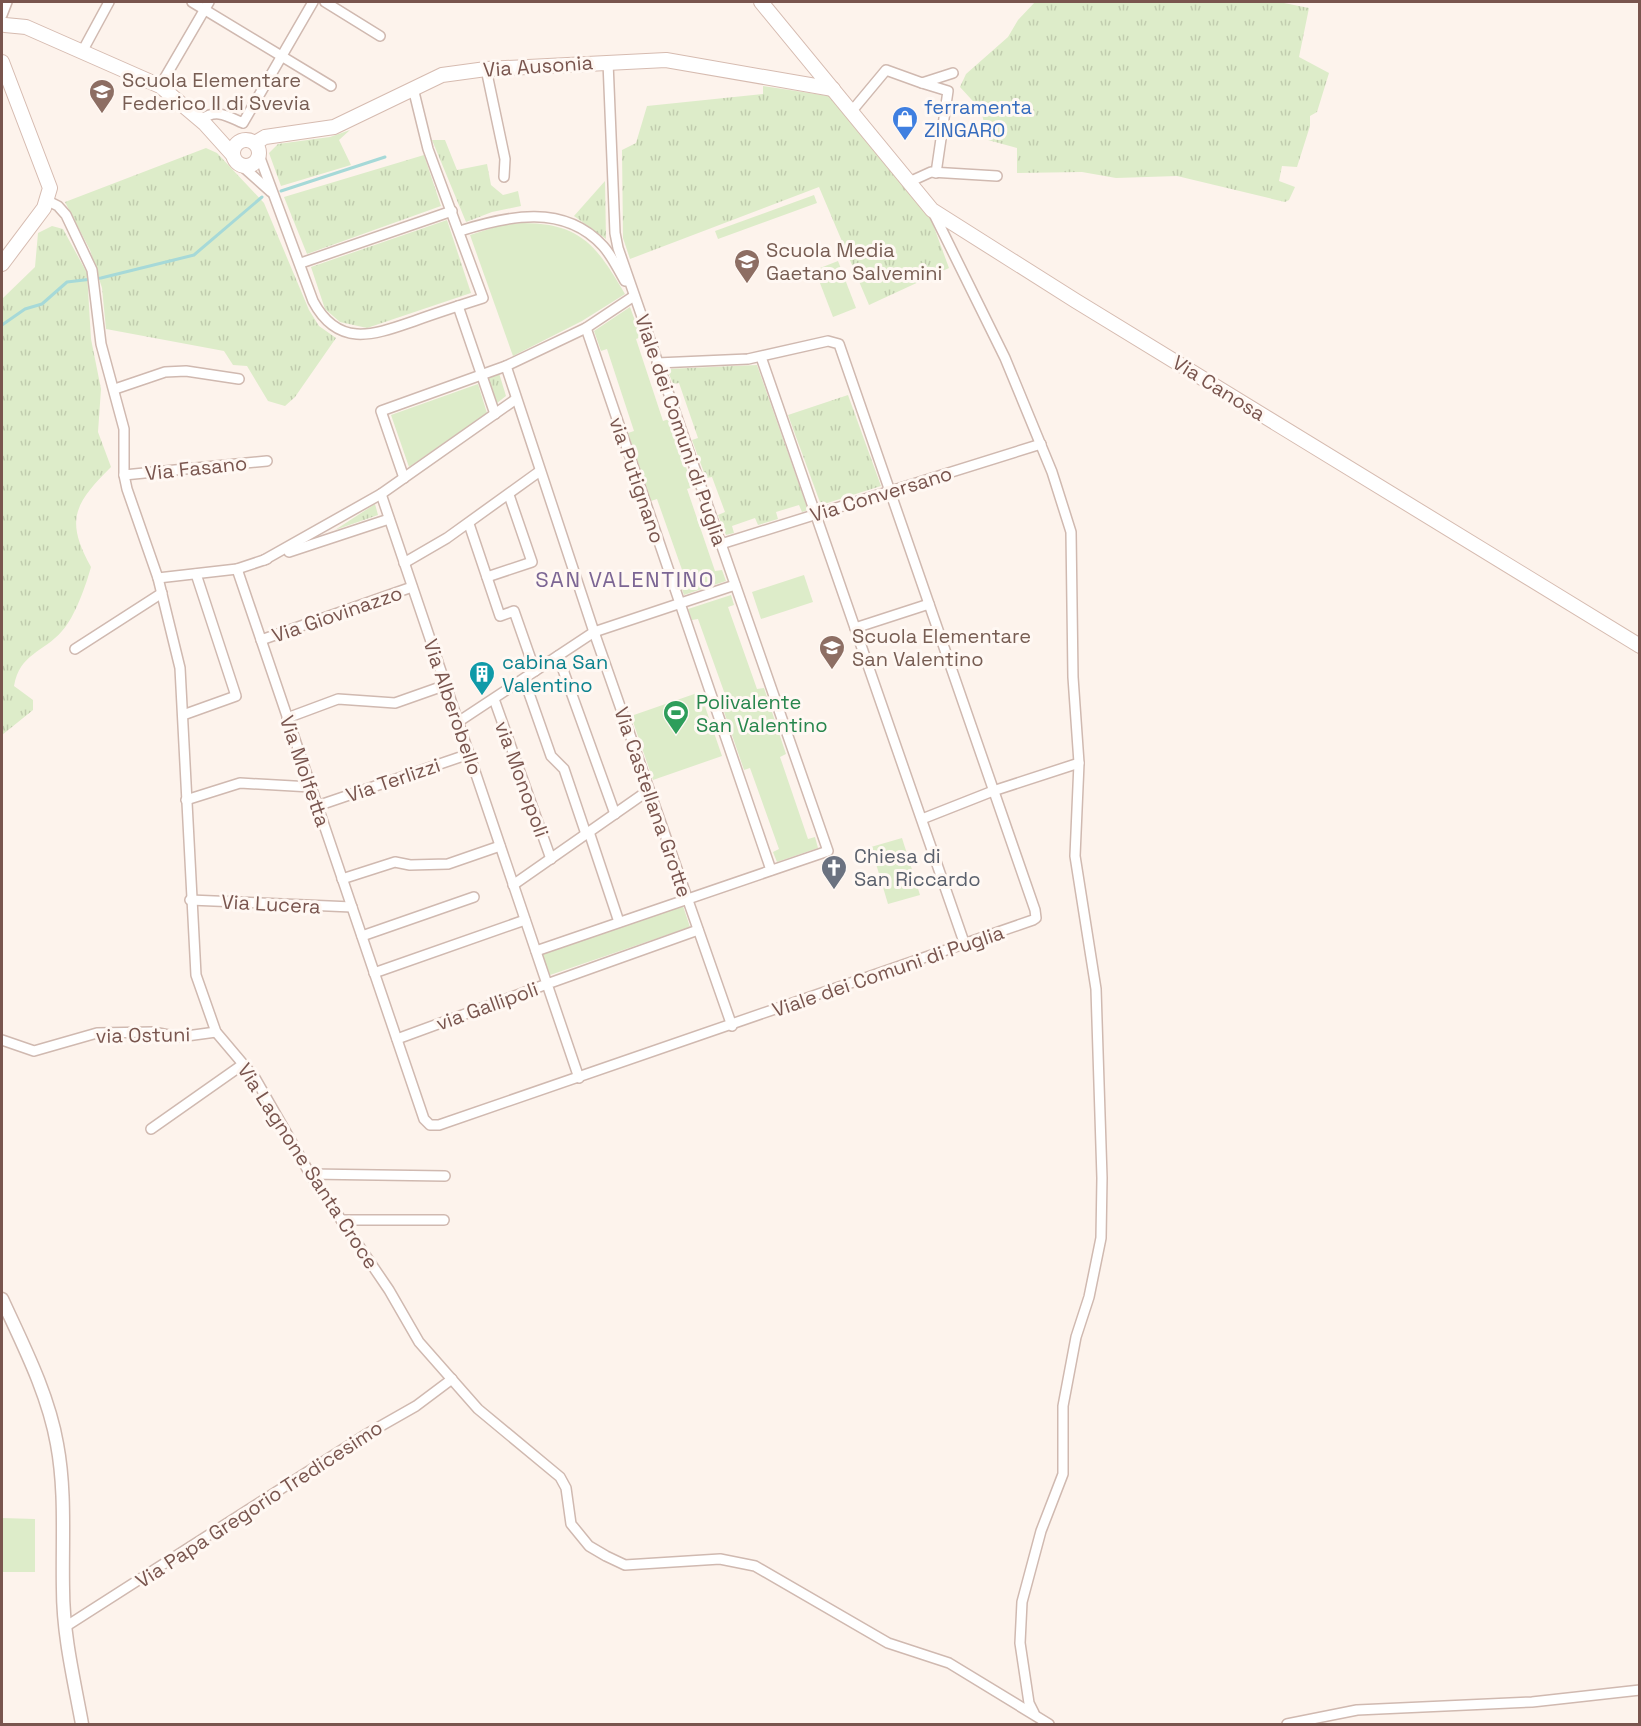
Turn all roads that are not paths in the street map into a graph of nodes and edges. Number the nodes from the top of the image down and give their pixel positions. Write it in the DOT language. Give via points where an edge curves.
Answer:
graph roads {
  1 [pos="7,2"];
  2 [pos="110,2"];
  3 [pos="192,2"];
  4 [pos="313,2"];
  5 [pos="325,2"];
  6 [pos="761,2"];
  7 [pos="207,5"];
  8 [pos="2,22"];
  9 [pos="380,36"];
  10 [pos="83,50"];
  11 [pos="282,56"];
  12 [pos="2,62"];
  13 [pos="608,62"];
  14 [pos="486,69"];
  15 [pos="952,73"];
  16 [pos="922,83"];
  17 [pos="160,86"];
  18 [pos="331,86"];
  19 [pos="413,88"];
  20 [pos="833,89"];
  21 [pos="851,112"];
  22 [pos="203,122"];
  23 [pos="238,141"];
  24 [pos="257,149"];
  25 [pos="232,154"];
  26 [pos="242,166"];
  27 [pos="936,173"];
  28 [pos="997,176"];
  29 [pos="504,177"];
  30 [pos="909,182"];
  31 [pos="275,196"];
  32 [pos="48,201"];
  33 [pos="932,210"];
  34 [pos="452,211"];
  35 [pos="460,231"];
  36 [pos="4,256"];
  37 [pos="301,263"];
  38 [pos="634,296"];
  39 [pos="458,306"];
  40 [pos="586,328"];
  41 [pos="761,357"];
  42 [pos="657,363"];
  43 [pos="506,366"];
  44 [pos="482,375"];
  45 [pos="239,379"];
  46 [pos="115,389"];
  47 [pos="516,399"];
  48 [pos="495,414"];
  49 [pos="1041,444"];
  50 [pos="267,461"];
  51 [pos="540,471"];
  52 [pos="124,475"];
  53 [pos="404,478"];
  54 [pos="890,492"];
  55 [pos="381,494"];
  56 [pos="509,495"];
  57 [pos="815,515"];
  58 [pos="389,519"];
  59 [pos="469,524"];
  60 [pos="721,544"];
  61 [pos="264,561"];
  62 [pos="404,563"];
  63 [pos="237,569"];
  64 [pos="196,574"];
  65 [pos="487,577"];
  66 [pos="158,578"];
  67 [pos="735,585"];
  68 [pos="412,587"];
  69 [pos="162,593"];
  70 [pos="680,604"];
  71 [pos="929,604"];
  72 [pos="855,628"];
  73 [pos="594,632"];
  74 [pos="261,640"];
  75 [pos="1640,646"];
  76 [pos="75,650"];
  77 [pos="558,656"];
  78 [pos="535,671"];
  79 [pos="524,679"];
  80 [pos="446,685"];
  81 [pos="494,699"];
  82 [pos="183,715"];
  83 [pos="287,718"];
  84 [pos="458,723"];
  85 [pos="469,754"];
  86 [pos="1079,764"];
  87 [pos="310,787"];
  88 [pos="649,790"];
  89 [pos="993,791"];
  90 [pos="186,800"];
  91 [pos="317,806"];
  92 [pos="615,814"];
  93 [pos="922,819"];
  94 [pos="588,833"];
  95 [pos="500,846"];
  96 [pos="551,859"];
  97 [pos="771,870"];
  98 [pos="342,879"];
  99 [pos="513,885"];
  100 [pos="474,897"];
  101 [pos="687,898"];
  102 [pos="190,900"];
  103 [pos="352,907"];
  104 [pos="525,920"];
  105 [pos="619,922"];
  106 [pos="698,930"];
  107 [pos="362,936"];
  108 [pos="965,945"];
  109 [pos="536,951"];
  110 [pos="374,973"];
  111 [pos="547,984"];
  112 [pos="732,1026"];
  113 [pos="216,1032"];
  114 [pos="397,1039"];
  115 [pos="2,1040"];
  116 [pos="242,1065"];
  117 [pos="579,1078"];
  118 [pos="151,1129"];
  119 [pos="310,1174"];
  120 [pos="446,1176"];
  121 [pos="342,1220"];
  122 [pos="444,1220"];
  123 [pos="2,1299"];
  124 [pos="452,1379"];
  125 [pos="66,1628"];
  126 [pos="1640,1690"];
  127 [pos="1035,1715"];
  128 [pos="82,1725"];
  129 [pos="1049,1725"];
  130 [pos="1287,1725"];
  1 -- 8 [label="street"];
  2 -- 10 [label="street"];
  3 -- 7 [label="street"];
  4 -- 11 [label="street"];
  5 -- 9 [label="street"];
  6 -- 20 [label="main road, Via Canosa"];
  7 -- 11 [label="street"];
  7 -- 17 [label="street"];
  8 -- 10 [label="main road" via="26,27"];
  10 -- 17 [label="main road"];
  11 -- 18 [label="street"];
  11 -- 22 [label="street" via="243,123 220,113 208,115"];
  12 -- 32 [label="main road" via="50,188"];
  13 -- 14 [label="main road, Via Ausonia"];
  13 -- 20 [label="main road, Via Ausonia" via="666,60"];
  13 -- 38 [label="street, Viale dei Comuni di Puglia" via="615,233"];
  14 -- 19 [label="main road, Via Ausonia" via="442,75"];
  14 -- 29 [label="street" via="505,159"];
  15 -- 16 [label="street"];
  16 -- 21 [label="street" via="886,70"];
  16 -- 27 [label="street" via="948,91"];
  17 -- 22 [label="main road"];
  19 -- 24 [label="main road, Via Ausonia" via="334,127 264,137"];
  19 -- 34 [label="street" via="428,149"];
  20 -- 21 [label="main road, Via Canosa"];
  21 -- 30 [label="main road, Via Canosa"];
  22 -- 23 [label="main road"];
  22 -- 25 [label="main road"];
  23 -- 24 [label="main road" via="247,139"];
  23 -- 25 [label="main road"];
  24 -- 26 [label="main road" via="255,163"];
  24 -- 31 [label="street"];
  25 -- 26 [label="main road"];
  26 -- 31 [label="street"];
  27 -- 28 [label="street"];
  27 -- 30 [label="street"];
  30 -- 33 [label="main road, Via Canosa"];
  31 -- 37 [label="street"];
  32 -- 36 [label="main road"];
  32 -- 46 [label="street, Via Lagnone Santa Croce" via="66,215 92,270 101,344"];
  33 -- 49 [label="street" via="1005,358"];
  33 -- 75 [label="main road, Via Canosa"];
  34 -- 35 [label="street"];
  34 -- 37 [label="street"];
  35 -- 38 [label="street" via="521,216 570,224 601,243"];
  35 -- 39 [label="street" via="483,298"];
  37 -- 39 [label="street" via="320,314 349,333 375,334"];
  38 -- 40 [label="street"];
  38 -- 42 [label="street, Viale dei Comuni di Puglia"];
  39 -- 44 [label="street"];
  40 -- 43 [label="street"];
  40 -- 70 [label="street, via Putignano"];
  41 -- 42 [label="street"];
  41 -- 54 [label="street" via="828,341 839,344"];
  41 -- 57 [label="street"];
  42 -- 60 [label="street, Viale dei Comuni di Puglia"];
  43 -- 44 [label="street"];
  43 -- 47 [label="street, Via Castellana Grotte"];
  44 -- 48 [label="street"];
  44 -- 53 [label="street" via="381,411"];
  45 -- 46 [label="street" via="165,372"];
  46 -- 52 [label="street, Via Lagnone Santa Croce" via="124,429"];
  47 -- 48 [label="street"];
  47 -- 51 [label="street, Via Castellana Grotte"];
  48 -- 53 [label="street"];
  49 -- 54 [label="street, Via Conversano"];
  49 -- 86 [label="street" via="1071,532"];
  50 -- 52 [label="street, Via Fasano"];
  51 -- 56 [label="street"];
  51 -- 73 [label="street, Via Castellana Grotte"];
  52 -- 66 [label="street, Via Lagnone Santa Croce"];
  53 -- 55 [label="street"];
  54 -- 57 [label="street, Via Conversano"];
  54 -- 71 [label="street"];
  55 -- 58 [label="street, Via Alberobello"];
  55 -- 61 [label="street"];
  56 -- 59 [label="street"];
  56 -- 65 [label="street" via="531,562"];
  57 -- 60 [label="street, Via Conversano"];
  57 -- 72 [label="street"];
  58 -- 61 [label="street"];
  58 -- 62 [label="street, Via Alberobello"];
  59 -- 62 [label="street"];
  59 -- 65 [label="street"];
  60 -- 67 [label="street, Viale dei Comuni di Puglia"];
  61 -- 63 [label="street"];
  62 -- 68 [label="street, Via Alberobello"];
  63 -- 64 [label="street"];
  63 -- 74 [label="street, Via Molfetta"];
  64 -- 66 [label="street"];
  64 -- 82 [label="street" via="236,696"];
  65 -- 78 [label="street" via="500,616 514,611"];
  66 -- 69 [label="street, Via Lagnone Santa Croce"];
  67 -- 70 [label="street"];
  67 -- 97 [label="street, Viale dei Comuni di Puglia" via="828,851"];
  68 -- 74 [label="street, Via Giovinazzo"];
  68 -- 80 [label="street, Via Alberobello"];
  69 -- 76 [label="street"];
  69 -- 82 [label="street, Via Lagnone Santa Croce" via="180,668"];
  70 -- 73 [label="street"];
  70 -- 97 [label="street, via Putignano"];
  71 -- 72 [label="street"];
  71 -- 89 [label="street"];
  72 -- 93 [label="street"];
  73 -- 77 [label="street"];
  73 -- 88 [label="street, Via Castellana Grotte"];
  74 -- 83 [label="street, Via Molfetta"];
  77 -- 78 [label="street"];
  77 -- 92 [label="street"];
  78 -- 79 [label="street"];
  79 -- 81 [label="street"];
  79 -- 94 [label="street" via="551,756 564,769"];
  80 -- 83 [label="street" via="395,703 338,699"];
  80 -- 84 [label="street, Via Alberobello"];
  81 -- 84 [label="street"];
  81 -- 96 [label="street, via Monopoli"];
  82 -- 90 [label="street, Via Lagnone Santa Croce"];
  83 -- 87 [label="street, Via Molfetta"];
  84 -- 85 [label="street, Via Alberobello"];
  85 -- 91 [label="street, Via Terlizzi"];
  85 -- 95 [label="street, Via Alberobello"];
  86 -- 89 [label="street"];
  86 -- 127 [label="street" via="1075,856 1096,989 1101,1238 1076,1337 1064,1406 1063,1474 1041,1531 1022,1602 1020,1643 1029,1703"];
  87 -- 90 [label="street" via="240,783"];
  87 -- 91 [label="street, Via Molfetta"];
  88 -- 92 [label="street"];
  88 -- 101 [label="street, Via Castellana Grotte"];
  89 -- 93 [label="street"];
  89 -- 108 [label="street, Viale dei Comuni di Puglia" via="1036,918"];
  90 -- 102 [label="street, Via Lagnone Santa Croce"];
  91 -- 98 [label="street, Via Molfetta"];
  92 -- 94 [label="street"];
  93 -- 108 [label="street"];
  94 -- 96 [label="street"];
  94 -- 105 [label="street"];
  95 -- 98 [label="street" via="448,864 395,862"];
  95 -- 99 [label="street, Via Alberobello"];
  96 -- 99 [label="street"];
  97 -- 101 [label="street, Viale dei Comuni di Puglia"];
  98 -- 103 [label="street, Via Molfetta"];
  99 -- 104 [label="street, Via Alberobello"];
  100 -- 107 [label="street"];
  101 -- 105 [label="street, Viale dei Comuni di Puglia"];
  101 -- 106 [label="street, Via Castellana Grotte"];
  102 -- 103 [label="street, Via Lucera"];
  102 -- 113 [label="street, Via Lagnone Santa Croce" via="196,975"];
  103 -- 107 [label="street, Via Molfetta"];
  104 -- 109 [label="street, via Gallipoli"];
  104 -- 110 [label="street"];
  105 -- 109 [label="street, Viale dei Comuni di Puglia"];
  106 -- 111 [label="street"];
  106 -- 112 [label="street"];
  107 -- 110 [label="street, Via Molfetta"];
  108 -- 112 [label="street, Viale dei Comuni di Puglia"];
  109 -- 111 [label="street, via Gallipoli"];
  110 -- 114 [label="street"];
  111 -- 114 [label="street, via Gallipoli"];
  111 -- 117 [label="street"];
  112 -- 117 [label="street, Viale dei Comuni di Puglia"];
  113 -- 115 [label="street, via Ostuni" via="179,1036 153,1032 97,1033 34,1051"];
  113 -- 116 [label="street, Via Lagnone Santa Croce"];
  114 -- 117 [label="street, Viale dei Comuni di Puglia" via="424,1119 434,1126"];
  116 -- 118 [label="street"];
  116 -- 119 [label="street, Via Lagnone Santa Croce" via="255,1078"];
  119 -- 120 [label="street"];
  119 -- 121 [label="street, Via Lagnone Santa Croce"];
  121 -- 122 [label="street"];
  121 -- 124 [label="street, Via Lagnone Santa Croce" via="418,1342"];
  123 -- 125 [label="street" via="27,1353 57,1443 64,1512"];
  124 -- 125 [label="street, Via Papa Gregorio Tredicesimo" via="416,1406"];
  124 -- 127 [label="street, Via Lagnone Santa Croce" via="496,1426 560,1477 566,1488 571,1524 589,1546 606,1556 625,1565 720,1558 755,1566 888,1643 949,1663"];
  125 -- 128 [label="street"];
  126 -- 130 [label="street" via="1532,1702 1357,1710"];
  127 -- 129 [label="street, Via Lagnone Santa Croce"];
}
